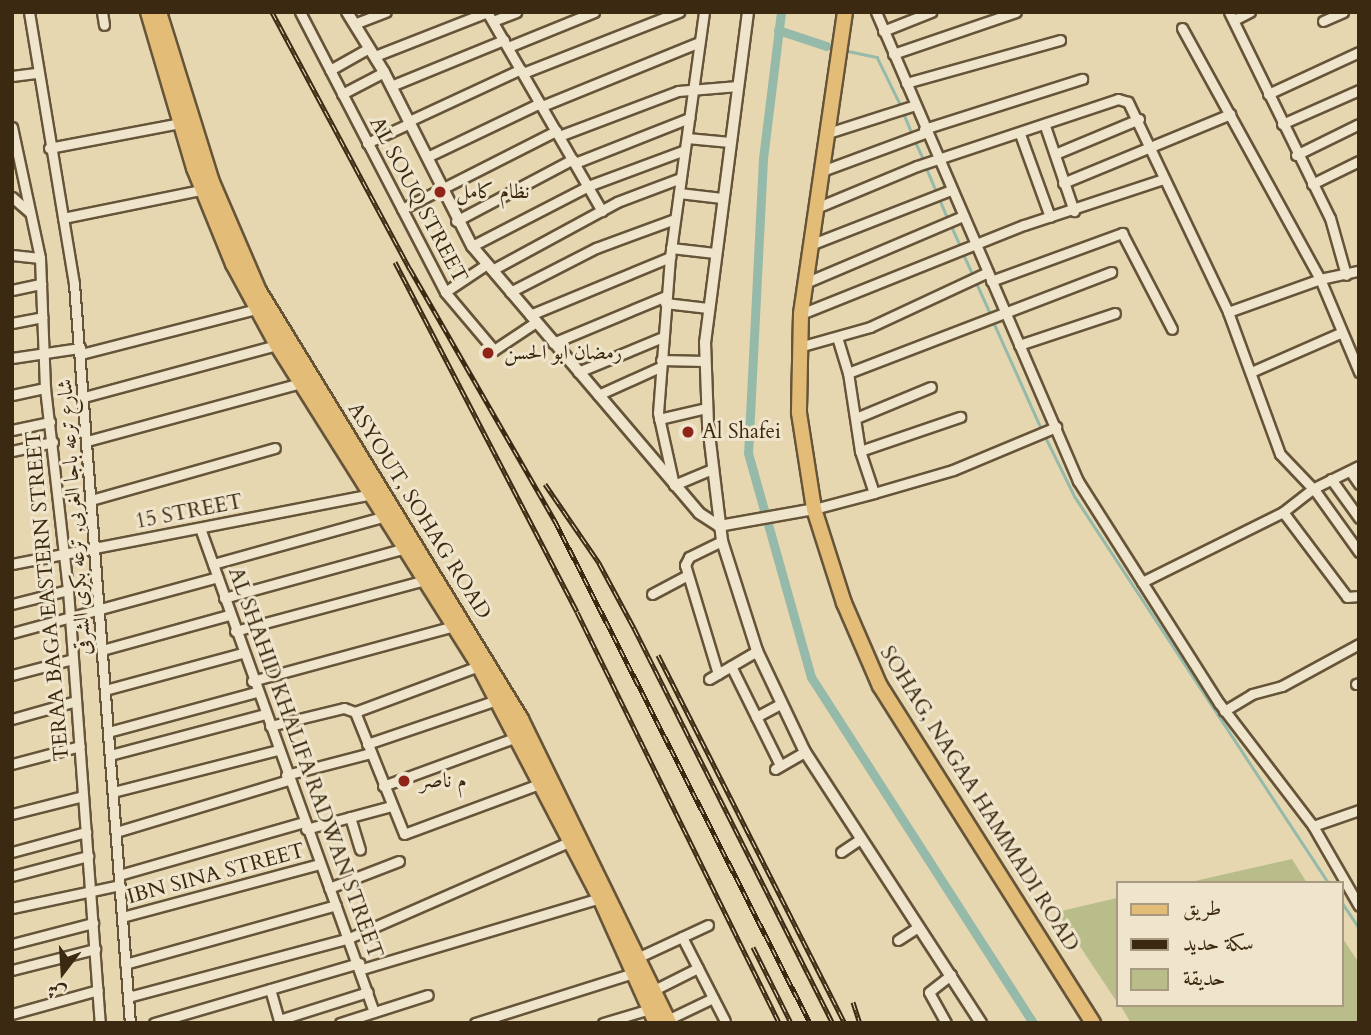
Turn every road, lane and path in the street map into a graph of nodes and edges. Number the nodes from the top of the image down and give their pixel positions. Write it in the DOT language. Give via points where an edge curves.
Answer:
graph roads {
  1 [pos="29,12"];
  2 [pos="102,12"];
  3 [pos="148,12"];
  4 [pos="159,12"];
  5 [pos="300,12"];
  6 [pos="347,12"];
  7 [pos="386,12"];
  8 [pos="516,12"];
  9 [pos="594,12"];
  10 [pos="679,12"];
  11 [pos="704,12"];
  12 [pos="748,12"];
  13 [pos="845,12"];
  14 [pos="876,12"];
  15 [pos="931,12"];
  16 [pos="1016,12"];
  17 [pos="1250,12"];
  18 [pos="1343,12"];
  19 [pos="489,15"];
  20 [pos="1232,16"];
  21 [pos="1323,21"];
  22 [pos="354,24"];
  23 [pos="104,25"];
  24 [pos="1182,28"];
  25 [pos="883,31"];
  26 [pos="1060,40"];
  27 [pos="700,42"];
  28 [pos="506,43"];
  29 [pos="372,52"];
  30 [pos="1359,52"];
  31 [pos="893,54"];
  32 [pos="330,70"];
  33 [pos="522,71"];
  34 [pos="384,72"];
  35 [pos="38,74"];
  36 [pos="12,76"];
  37 [pos="1082,79"];
  38 [pos="906,83"];
  39 [pos="391,86"];
  40 [pos="694,86"];
  41 [pos="738,86"];
  42 [pos="1359,90"];
  43 [pos="342,94"];
  44 [pos="1268,94"];
  45 [pos="541,104"];
  46 [pos="915,105"];
  47 [pos="1230,114"];
  48 [pos="689,118"];
  49 [pos="1139,119"];
  50 [pos="409,122"];
  51 [pos="180,123"];
  52 [pos="1282,124"];
  53 [pos="1359,124"];
  54 [pos="1045,126"];
  55 [pos="12,127"];
  56 [pos="925,131"];
  57 [pos="828,133"];
  58 [pos="558,134"];
  59 [pos="1020,134"];
  60 [pos="687,138"];
  61 [pos="730,142"];
  62 [pos="367,143"];
  63 [pos="49,148"];
  64 [pos="1151,148"];
  65 [pos="685,150"];
  66 [pos="1055,154"];
  67 [pos="1296,155"];
  68 [pos="427,157"];
  69 [pos="938,160"];
  70 [pos="574,161"];
  71 [pos="1359,161"];
  72 [pos="822,171"];
  73 [pos="681,178"];
  74 [pos="1163,179"];
  75 [pos="1063,183"];
  76 [pos="1312,184"];
  77 [pos="588,186"];
  78 [pos="441,190"];
  79 [pos="951,190"];
  80 [pos="679,192"];
  81 [pos="12,197"];
  82 [pos="209,198"];
  83 [pos="723,198"];
  84 [pos="816,208"];
  85 [pos="402,209"];
  86 [pos="602,211"];
  87 [pos="1073,211"];
  88 [pos="30,214"];
  89 [pos="962,216"];
  90 [pos="1050,217"];
  91 [pos="63,218"];
  92 [pos="675,219"];
  93 [pos="456,221"];
  94 [pos="225,229"];
  95 [pos="976,244"];
  96 [pos="810,245"];
  97 [pos="472,246"];
  98 [pos="671,252"];
  99 [pos="715,253"];
  100 [pos="12,255"];
  101 [pos="40,258"];
  102 [pos="489,267"];
  103 [pos="1359,271"];
  104 [pos="1111,272"];
  105 [pos="1346,275"];
  106 [pos="990,277"];
  107 [pos="1320,279"];
  108 [pos="804,283"];
  109 [pos="41,284"];
  110 [pos="12,290"];
  111 [pos="445,292"];
  112 [pos="510,292"];
  113 [pos="665,300"];
  114 [pos="708,308"];
  115 [pos="256,309"];
  116 [pos="1228,312"];
  117 [pos="1005,313"];
  118 [pos="1115,313"];
  119 [pos="801,314"];
  120 [pos="42,317"];
  121 [pos="533,319"];
  122 [pos="12,323"];
  123 [pos="1172,329"];
  124 [pos="1340,333"];
  125 [pos="663,337"];
  126 [pos="837,337"];
  127 [pos="553,343"];
  128 [pos="277,345"];
  129 [pos="1019,345"];
  130 [pos="799,347"];
  131 [pos="81,351"];
  132 [pos="43,352"];
  133 [pos="12,358"];
  134 [pos="705,361"];
  135 [pos="661,363"];
  136 [pos="1358,368"];
  137 [pos="578,372"];
  138 [pos="1251,372"];
  139 [pos="848,373"];
  140 [pos="301,383"];
  141 [pos="931,387"];
  142 [pos="45,388"];
  143 [pos="12,395"];
  144 [pos="598,395"];
  145 [pos="84,397"];
  146 [pos="706,408"];
  147 [pos="960,417"];
  148 [pos="329,418"];
  149 [pos="856,418"];
  150 [pos="659,419"];
  151 [pos="50,422"];
  152 [pos="1056,427"];
  153 [pos="12,430"];
  154 [pos="87,440"];
  155 [pos="53,442"];
  156 [pos="275,448"];
  157 [pos="12,451"];
  158 [pos="860,451"];
  159 [pos="712,469"];
  160 [pos="1354,469"];
  161 [pos="1331,479"];
  162 [pos="1359,484"];
  163 [pos="674,485"];
  164 [pos="1312,489"];
  165 [pos="874,493"];
  166 [pos="372,494"];
  167 [pos="91,500"];
  168 [pos="814,509"];
  169 [pos="1283,512"];
  170 [pos="386,516"];
  171 [pos="1359,518"];
  172 [pos="719,526"];
  173 [pos="200,528"];
  174 [pos="722,541"];
  175 [pos="405,548"];
  176 [pos="94,550"];
  177 [pos="64,552"];
  178 [pos="1359,552"];
  179 [pos="12,564"];
  180 [pos="213,564"];
  181 [pos="687,575"];
  182 [pos="218,577"];
  183 [pos="426,580"];
  184 [pos="1142,582"];
  185 [pos="68,590"];
  186 [pos="652,594"];
  187 [pos="1359,596"];
  188 [pos="224,598"];
  189 [pos="12,604"];
  190 [pos="99,610"];
  191 [pos="229,615"];
  192 [pos="70,618"];
  193 [pos="455,626"];
  194 [pos="235,631"];
  195 [pos="12,633"];
  196 [pos="1359,644"];
  197 [pos="102,650"];
  198 [pos="757,651"];
  199 [pos="242,653"];
  200 [pos="73,659"];
  201 [pos="479,666"];
  202 [pos="731,666"];
  203 [pos="12,675"];
  204 [pos="252,681"];
  205 [pos="105,690"];
  206 [pos="256,692"];
  207 [pos="497,700"];
  208 [pos="76,701"];
  209 [pos="780,704"];
  210 [pos="1224,711"];
  211 [pos="355,712"];
  212 [pos="265,714"];
  213 [pos="756,717"];
  214 [pos="12,719"];
  215 [pos="515,721"];
  216 [pos="270,726"];
  217 [pos="108,732"];
  218 [pos="517,737"];
  219 [pos="79,746"];
  220 [pos="369,748"];
  221 [pos="278,750"];
  222 [pos="805,752"];
  223 [pos="110,755"];
  224 [pos="12,764"];
  225 [pos="287,777"];
  226 [pos="542,783"];
  227 [pos="383,786"];
  228 [pos="113,792"];
  229 [pos="83,796"];
  230 [pos="391,806"];
  231 [pos="1359,810"];
  232 [pos="12,814"];
  233 [pos="350,817"];
  234 [pos="305,826"];
  235 [pos="1314,826"];
  236 [pos="86,832"];
  237 [pos="116,832"];
  238 [pos="860,839"];
  239 [pos="571,841"];
  240 [pos="360,849"];
  241 [pos="12,852"];
  242 [pos="841,852"];
  243 [pos="88,856"];
  244 [pos="399,861"];
  245 [pos="320,864"];
  246 [pos="12,876"];
  247 [pos="119,880"];
  248 [pos="90,888"];
  249 [pos="329,888"];
  250 [pos="600,898"];
  251 [pos="1358,903"];
  252 [pos="336,905"];
  253 [pos="12,908"];
  254 [pos="122,917"];
  255 [pos="93,923"];
  256 [pos="708,925"];
  257 [pos="918,927"];
  258 [pos="682,937"];
  259 [pos="349,938"];
  260 [pos="898,940"];
  261 [pos="12,944"];
  262 [pos="95,949"];
  263 [pos="639,957"];
  264 [pos="125,964"];
  265 [pos="360,966"];
  266 [pos="698,968"];
  267 [pos="12,970"];
  268 [pos="634,973"];
  269 [pos="951,975"];
  270 [pos="270,989"];
  271 [pos="98,990"];
  272 [pos="654,990"];
  273 [pos="368,992"];
  274 [pos="428,995"];
  275 [pos="128,997"];
  276 [pos="713,998"];
  277 [pos="650,1009"];
  278 [pos="374,1012"];
  279 [pos="12,1014"];
  280 [pos="725,1021"];
  281 [pos="278,1022"];
  282 [pos="664,1022"];
  283 [pos="100,1023"];
  284 [pos="130,1023"];
  285 [pos="154,1023"];
  286 [pos="340,1023"];
  287 [pos="475,1023"];
  288 [pos="603,1023"];
  289 [pos="946,1023"];
  290 [pos="981,1023"];
  291 [pos="1093,1023"];
  1 -- 35 [label="street, شارع ترعه باجا الغربى, ترعه بكرى الشرقى"];
  2 -- 23 [label="street"];
  3 -- 51 [label="main road, ASYOUT, SOHAG ROAD"];
  4 -- 82 [label="main road, ASYOUT, SOHAG ROAD"];
  5 -- 32 [label="street, AL SOUQ STREET"];
  6 -- 22 [label="street"];
  7 -- 22 [label="street"];
  8 -- 19 [label="street"];
  9 -- 28 [label="street"];
  10 -- 33 [label="street"];
  11 -- 27 [label="street"];
  12 -- 41 [label="street"];
  13 -- 57 [label="main road, SOHAG, NAGAA HAMMADI ROAD"];
  14 -- 25 [label="street"];
  15 -- 25 [label="street"];
  16 -- 31 [label="street"];
  17 -- 20 [label="street"];
  18 -- 21 [label="street"];
  19 -- 28 [label="street"];
  19 -- 29 [label="street"];
  20 -- 44 [label="street"];
  22 -- 29 [label="street"];
  24 -- 47 [label="street"];
  25 -- 31 [label="street"];
  26 -- 38 [label="street"];
  27 -- 40 [label="street"];
  27 -- 45 [label="street"];
  28 -- 33 [label="street"];
  28 -- 39 [label="street"];
  29 -- 32 [label="street"];
  29 -- 34 [label="street"];
  30 -- 44 [label="street"];
  31 -- 38 [label="street"];
  32 -- 43 [label="street, AL SOUQ STREET"];
  33 -- 45 [label="street"];
  33 -- 50 [label="street"];
  34 -- 39 [label="street"];
  34 -- 43 [label="street"];
  35 -- 36 [label="street"];
  35 -- 63 [label="street, شارع ترعه باجا الغربى, ترعه بكرى الشرقى"];
  37 -- 56 [label="street"];
  38 -- 46 [label="street"];
  39 -- 50 [label="street"];
  40 -- 41 [label="street"];
  40 -- 48 [label="street"];
  40 -- 58 [label="street"];
  41 -- 61 [label="street"];
  42 -- 52 [label="street"];
  43 -- 62 [label="street, AL SOUQ STREET"];
  44 -- 52 [label="street"];
  45 -- 58 [label="street"];
  45 -- 68 [label="street"];
  46 -- 56 [label="street"];
  46 -- 57 [label="street"];
  47 -- 64 [label="street"];
  47 -- 107 [label="street"];
  48 -- 60 [label="street"];
  48 -- 70 [label="street"];
  49 -- 54 [label="street" via="1128,102 1118,99"];
  49 -- 64 [label="street"];
  49 -- 66 [label="street"];
  50 -- 62 [label="street"];
  50 -- 68 [label="street"];
  51 -- 63 [label="street"];
  51 -- 82 [label="main road, ASYOUT, SOHAG ROAD"];
  52 -- 67 [label="street"];
  53 -- 67 [label="street"];
  54 -- 59 [label="street"];
  54 -- 66 [label="street"];
  55 -- 88 [label="street, TERAA BAGA EASTERN STREET"];
  56 -- 69 [label="street"];
  56 -- 72 [label="street"];
  57 -- 72 [label="main road, SOHAG, NAGAA HAMMADI ROAD"];
  58 -- 70 [label="street"];
  58 -- 78 [label="street"];
  59 -- 69 [label="street"];
  59 -- 90 [label="street"];
  60 -- 61 [label="street"];
  60 -- 65 [label="street"];
  61 -- 83 [label="street"];
  62 -- 85 [label="street, AL SOUQ STREET"];
  63 -- 91 [label="street, شارع ترعه باجا الغربى, ترعه بكرى الشرقى"];
  64 -- 74 [label="street"];
  64 -- 75 [label="street"];
  65 -- 73 [label="street"];
  65 -- 77 [label="street"];
  66 -- 75 [label="street"];
  67 -- 76 [label="street"];
  68 -- 78 [label="street"];
  69 -- 79 [label="street"];
  69 -- 84 [label="street"];
  70 -- 77 [label="street"];
  70 -- 93 [label="street"];
  71 -- 76 [label="street"];
  72 -- 84 [label="main road, SOHAG, NAGAA HAMMADI ROAD"];
  73 -- 80 [label="street"];
  73 -- 86 [label="street"];
  74 -- 87 [label="street"];
  74 -- 116 [label="street"];
  75 -- 87 [label="street"];
  76 -- 105 [label="street" via="1334,226"];
  77 -- 86 [label="street"];
  77 -- 97 [label="street"];
  78 -- 85 [label="street"];
  78 -- 93 [label="street"];
  79 -- 89 [label="street"];
  79 -- 96 [label="street"];
  80 -- 83 [label="street"];
  80 -- 92 [label="street"];
  81 -- 88 [label="street"];
  82 -- 91 [label="street"];
  82 -- 94 [label="main road, ASYOUT, SOHAG ROAD"];
  83 -- 99 [label="street"];
  84 -- 96 [label="main road, SOHAG, NAGAA HAMMADI ROAD"];
  85 -- 111 [label="street, AL SOUQ STREET"];
  86 -- 102 [label="street"];
  87 -- 90 [label="street"];
  88 -- 101 [label="street, TERAA BAGA EASTERN STREET"];
  89 -- 95 [label="street"];
  89 -- 108 [label="street"];
  90 -- 95 [label="street"];
  91 -- 131 [label="street, شارع ترعه باجا الغربى, ترعه بكرى الشرقى"];
  92 -- 98 [label="street"];
  92 -- 112 [label="street" via="611,241"];
  93 -- 97 [label="street"];
  94 -- 115 [label="main road, ASYOUT, SOHAG ROAD"];
  94 -- 148 [label="main road, ASYOUT, SOHAG ROAD"];
  95 -- 106 [label="street"];
  95 -- 119 [label="street"];
  96 -- 108 [label="main road, SOHAG, NAGAA HAMMADI ROAD"];
  97 -- 102 [label="street"];
  98 -- 99 [label="street"];
  98 -- 113 [label="street"];
  98 -- 121 [label="street"];
  99 -- 114 [label="street"];
  100 -- 101 [label="street"];
  101 -- 109 [label="street, TERAA BAGA EASTERN STREET"];
  102 -- 111 [label="street"];
  102 -- 112 [label="street"];
  103 -- 105 [label="street"];
  104 -- 117 [label="street"];
  105 -- 107 [label="street"];
  106 -- 117 [label="street"];
  106 -- 123 [label="street" via="1122,233"];
  106 -- 126 [label="street"];
  107 -- 116 [label="street"];
  107 -- 124 [label="street"];
  108 -- 119 [label="main road, SOHAG, NAGAA HAMMADI ROAD"];
  109 -- 110 [label="street"];
  109 -- 120 [label="street, TERAA BAGA EASTERN STREET"];
  111 -- 121 [label="street, AL SOUQ STREET" via="494,350"];
  112 -- 121 [label="street"];
  113 -- 114 [label="street"];
  113 -- 125 [label="street"];
  113 -- 127 [label="street"];
  114 -- 134 [label="street"];
  115 -- 128 [label="main road, ASYOUT, SOHAG ROAD"];
  115 -- 131 [label="street"];
  116 -- 138 [label="street"];
  117 -- 129 [label="street"];
  117 -- 139 [label="street"];
  118 -- 129 [label="street"];
  119 -- 130 [label="main road, SOHAG, NAGAA HAMMADI ROAD"];
  120 -- 122 [label="street"];
  120 -- 132 [label="street, TERAA BAGA EASTERN STREET"];
  121 -- 127 [label="street"];
  124 -- 136 [label="street"];
  124 -- 138 [label="street"];
  125 -- 135 [label="street"];
  125 -- 137 [label="street"];
  126 -- 130 [label="street"];
  126 -- 139 [label="street"];
  127 -- 137 [label="street"];
  128 -- 140 [label="main road, ASYOUT, SOHAG ROAD"];
  128 -- 145 [label="street"];
  129 -- 152 [label="street"];
  130 -- 168 [label="main road, SOHAG, NAGAA HAMMADI ROAD" via="802,445"];
  131 -- 132 [label="street"];
  131 -- 145 [label="street, شارع ترعه باجا الغربى, ترعه بكرى الشرقى"];
  132 -- 133 [label="street"];
  132 -- 142 [label="street, TERAA BAGA EASTERN STREET"];
  134 -- 135 [label="street"];
  134 -- 146 [label="street"];
  135 -- 144 [label="street"];
  135 -- 150 [label="street"];
  137 -- 144 [label="street"];
  138 -- 164 [label="street" via="1280,454"];
  139 -- 149 [label="street"];
  140 -- 148 [label="main road, ASYOUT, SOHAG ROAD"];
  140 -- 154 [label="street"];
  141 -- 149 [label="street"];
  142 -- 143 [label="street"];
  142 -- 151 [label="street, TERAA BAGA EASTERN STREET"];
  144 -- 163 [label="street"];
  145 -- 154 [label="street, شارع ترعه باجا الغربى, ترعه بكرى الشرقى"];
  146 -- 150 [label="street"];
  146 -- 159 [label="street"];
  147 -- 158 [label="street"];
  148 -- 166 [label="main road, ASYOUT, SOHAG ROAD"];
  148 -- 215 [label="main road, ASYOUT, SOHAG ROAD"];
  149 -- 158 [label="street"];
  150 -- 163 [label="street"];
  151 -- 153 [label="street"];
  151 -- 155 [label="street, TERAA BAGA EASTERN STREET"];
  152 -- 165 [label="street" via="953,470"];
  152 -- 184 [label="street" via="1078,481"];
  154 -- 167 [label="street, شارع ترعه باجا الغربى, ترعه بكرى الشرقى"];
  155 -- 157 [label="street"];
  155 -- 177 [label="street, TERAA BAGA EASTERN STREET"];
  156 -- 167 [label="street"];
  158 -- 165 [label="street"];
  159 -- 163 [label="street"];
  159 -- 172 [label="street"];
  160 -- 161 [label="street"];
  160 -- 162 [label="street"];
  161 -- 164 [label="street"];
  161 -- 171 [label="street"];
  163 -- 172 [label="street" via="705,519"];
  164 -- 169 [label="street"];
  164 -- 178 [label="street"];
  165 -- 168 [label="street"];
  166 -- 170 [label="main road, ASYOUT, SOHAG ROAD"];
  166 -- 173 [label="street, 15 STREET"];
  167 -- 176 [label="street, شارع ترعه باجا الغربى, ترعه بكرى الشرقى"];
  168 -- 172 [label="street"];
  168 -- 291 [label="main road, SOHAG, NAGAA HAMMADI ROAD" via="844,603 880,685"];
  169 -- 184 [label="street"];
  169 -- 187 [label="street" via="1347,597"];
  170 -- 175 [label="main road, ASYOUT, SOHAG ROAD"];
  170 -- 180 [label="street"];
  172 -- 174 [label="street"];
  173 -- 176 [label="street, 15 STREET"];
  173 -- 180 [label="street, AL SHAHID KHALIFA RADWAN STREET"];
  174 -- 181 [label="street" via="687,559"];
  174 -- 198 [label="street"];
  175 -- 183 [label="main road, ASYOUT, SOHAG ROAD"];
  175 -- 188 [label="street"];
  176 -- 177 [label="street, 15 STREET"];
  176 -- 190 [label="street, شارع ترعه باجا الغربى, ترعه بكرى الشرقى"];
  177 -- 179 [label="street, 15 STREET"];
  177 -- 185 [label="street, TERAA BAGA EASTERN STREET"];
  180 -- 182 [label="street, AL SHAHID KHALIFA RADWAN STREET"];
  181 -- 186 [label="street"];
  181 -- 202 [label="street" via="713,676"];
  182 -- 188 [label="street, AL SHAHID KHALIFA RADWAN STREET"];
  182 -- 190 [label="street"];
  183 -- 193 [label="main road, ASYOUT, SOHAG ROAD"];
  183 -- 194 [label="street"];
  184 -- 210 [label="street"];
  185 -- 189 [label="street"];
  185 -- 192 [label="street, TERAA BAGA EASTERN STREET"];
  188 -- 191 [label="street, AL SHAHID KHALIFA RADWAN STREET"];
  190 -- 192 [label="street"];
  190 -- 197 [label="street, شارع ترعه باجا الغربى, ترعه بكرى الشرقى"];
  191 -- 194 [label="street, AL SHAHID KHALIFA RADWAN STREET"];
  191 -- 197 [label="street"];
  192 -- 195 [label="street"];
  192 -- 200 [label="street, TERAA BAGA EASTERN STREET"];
  193 -- 201 [label="main road, ASYOUT, SOHAG ROAD"];
  193 -- 204 [label="street"];
  194 -- 199 [label="street, AL SHAHID KHALIFA RADWAN STREET"];
  196 -- 210 [label="street"];
  197 -- 205 [label="street, شارع ترعه باجا الغربى, ترعه بكرى الشرقى"];
  198 -- 202 [label="street"];
  198 -- 209 [label="street"];
  199 -- 204 [label="street, AL SHAHID KHALIFA RADWAN STREET"];
  199 -- 205 [label="street"];
  200 -- 203 [label="street"];
  200 -- 208 [label="street, TERAA BAGA EASTERN STREET"];
  201 -- 207 [label="main road, ASYOUT, SOHAG ROAD"];
  201 -- 211 [label="street"];
  202 -- 213 [label="street"];
  204 -- 206 [label="street, AL SHAHID KHALIFA RADWAN STREET"];
  205 -- 217 [label="street, شارع ترعه باجا الغربى, ترعه بكرى الشرقى"];
  206 -- 212 [label="street, AL SHAHID KHALIFA RADWAN STREET"];
  206 -- 217 [label="street"];
  207 -- 215 [label="main road, ASYOUT, SOHAG ROAD"];
  207 -- 220 [label="street"];
  208 -- 214 [label="street"];
  208 -- 219 [label="street, TERAA BAGA EASTERN STREET"];
  209 -- 213 [label="street"];
  209 -- 222 [label="street"];
  210 -- 235 [label="street"];
  211 -- 216 [label="street" via="344,708"];
  211 -- 220 [label="street"];
  212 -- 216 [label="street, AL SHAHID KHALIFA RADWAN STREET"];
  212 -- 223 [label="street"];
  213 -- 222 [label="street" via="777,767"];
  215 -- 218 [label="main road, ASYOUT, SOHAG ROAD"];
  215 -- 263 [label="main road, ASYOUT, SOHAG ROAD"];
  216 -- 221 [label="street, AL SHAHID KHALIFA RADWAN STREET"];
  217 -- 223 [label="street, شارع ترعه باجا الغربى, ترعه بكرى الشرقى"];
  218 -- 226 [label="main road, ASYOUT, SOHAG ROAD"];
  218 -- 227 [label="street"];
  219 -- 224 [label="street"];
  219 -- 229 [label="street, TERAA BAGA EASTERN STREET"];
  220 -- 225 [label="street"];
  220 -- 227 [label="street"];
  221 -- 225 [label="street, AL SHAHID KHALIFA RADWAN STREET"];
  221 -- 228 [label="street"];
  222 -- 238 [label="street"];
  223 -- 228 [label="street, شارع ترعه باجا الغربى, ترعه بكرى الشرقى"];
  225 -- 234 [label="street, AL SHAHID KHALIFA RADWAN STREET"];
  225 -- 237 [label="street"];
  226 -- 230 [label="street" via="406,834"];
  226 -- 239 [label="main road, ASYOUT, SOHAG ROAD"];
  227 -- 230 [label="street"];
  228 -- 237 [label="street, شارع ترعه باجا الغربى, ترعه بكرى الشرقى"];
  229 -- 232 [label="street"];
  229 -- 236 [label="street, TERAA BAGA EASTERN STREET"];
  230 -- 233 [label="street"];
  231 -- 235 [label="street"];
  233 -- 234 [label="street"];
  233 -- 240 [label="street"];
  234 -- 245 [label="street, AL SHAHID KHALIFA RADWAN STREET"];
  234 -- 247 [label="street"];
  235 -- 251 [label="street"];
  236 -- 241 [label="street"];
  236 -- 243 [label="street, TERAA BAGA EASTERN STREET"];
  237 -- 247 [label="street, شارع ترعه باجا الغربى, ترعه بكرى الشرقى"];
  238 -- 242 [label="street"];
  238 -- 257 [label="street"];
  239 -- 250 [label="main road, ASYOUT, SOHAG ROAD"];
  239 -- 259 [label="street"];
  243 -- 246 [label="street"];
  243 -- 248 [label="street, TERAA BAGA EASTERN STREET"];
  244 -- 249 [label="street"];
  245 -- 249 [label="street, AL SHAHID KHALIFA RADWAN STREET"];
  245 -- 254 [label="street, IBN SINA STREET"];
  247 -- 248 [label="street"];
  247 -- 254 [label="street, شارع ترعه باجا الغربى, ترعه بكرى الشرقى"];
  248 -- 253 [label="street"];
  248 -- 255 [label="street, TERAA BAGA EASTERN STREET"];
  249 -- 252 [label="street, AL SHAHID KHALIFA RADWAN STREET"];
  250 -- 265 [label="street"];
  250 -- 268 [label="main road, ASYOUT, SOHAG ROAD"];
  252 -- 259 [label="street, AL SHAHID KHALIFA RADWAN STREET"];
  252 -- 264 [label="street"];
  254 -- 264 [label="street, شارع ترعه باجا الغربى, ترعه بكرى الشرقى"];
  255 -- 261 [label="street"];
  255 -- 262 [label="street, TERAA BAGA EASTERN STREET"];
  256 -- 258 [label="street"];
  257 -- 260 [label="street"];
  257 -- 269 [label="street"];
  258 -- 263 [label="street"];
  258 -- 266 [label="street"];
  259 -- 265 [label="street, AL SHAHID KHALIFA RADWAN STREET"];
  259 -- 275 [label="street"];
  262 -- 267 [label="street"];
  262 -- 271 [label="street, TERAA BAGA EASTERN STREET"];
  263 -- 272 [label="main road, ASYOUT, SOHAG ROAD"];
  264 -- 275 [label="street, شارع ترعه باجا الغربى, ترعه بكرى الشرقى"];
  265 -- 270 [label="street"];
  265 -- 273 [label="street, AL SHAHID KHALIFA RADWAN STREET"];
  266 -- 272 [label="street"];
  266 -- 276 [label="street"];
  268 -- 277 [label="main road, ASYOUT, SOHAG ROAD"];
  268 -- 287 [label="street"];
  269 -- 289 [label="street" via="929,992"];
  269 -- 290 [label="street"];
  270 -- 281 [label="street"];
  270 -- 285 [label="street"];
  271 -- 279 [label="street"];
  271 -- 283 [label="street, TERAA BAGA EASTERN STREET"];
  272 -- 282 [label="main road, ASYOUT, SOHAG ROAD"];
  273 -- 278 [label="street, AL SHAHID KHALIFA RADWAN STREET"];
  273 -- 281 [label="street"];
  274 -- 278 [label="street"];
  275 -- 284 [label="street, شارع ترعه باجا الغربى, ترعه بكرى الشرقى"];
  276 -- 280 [label="street"];
  276 -- 282 [label="street"];
  277 -- 282 [label="main road, ASYOUT, SOHAG ROAD"];
  277 -- 288 [label="street"];
  278 -- 286 [label="street"];
}
